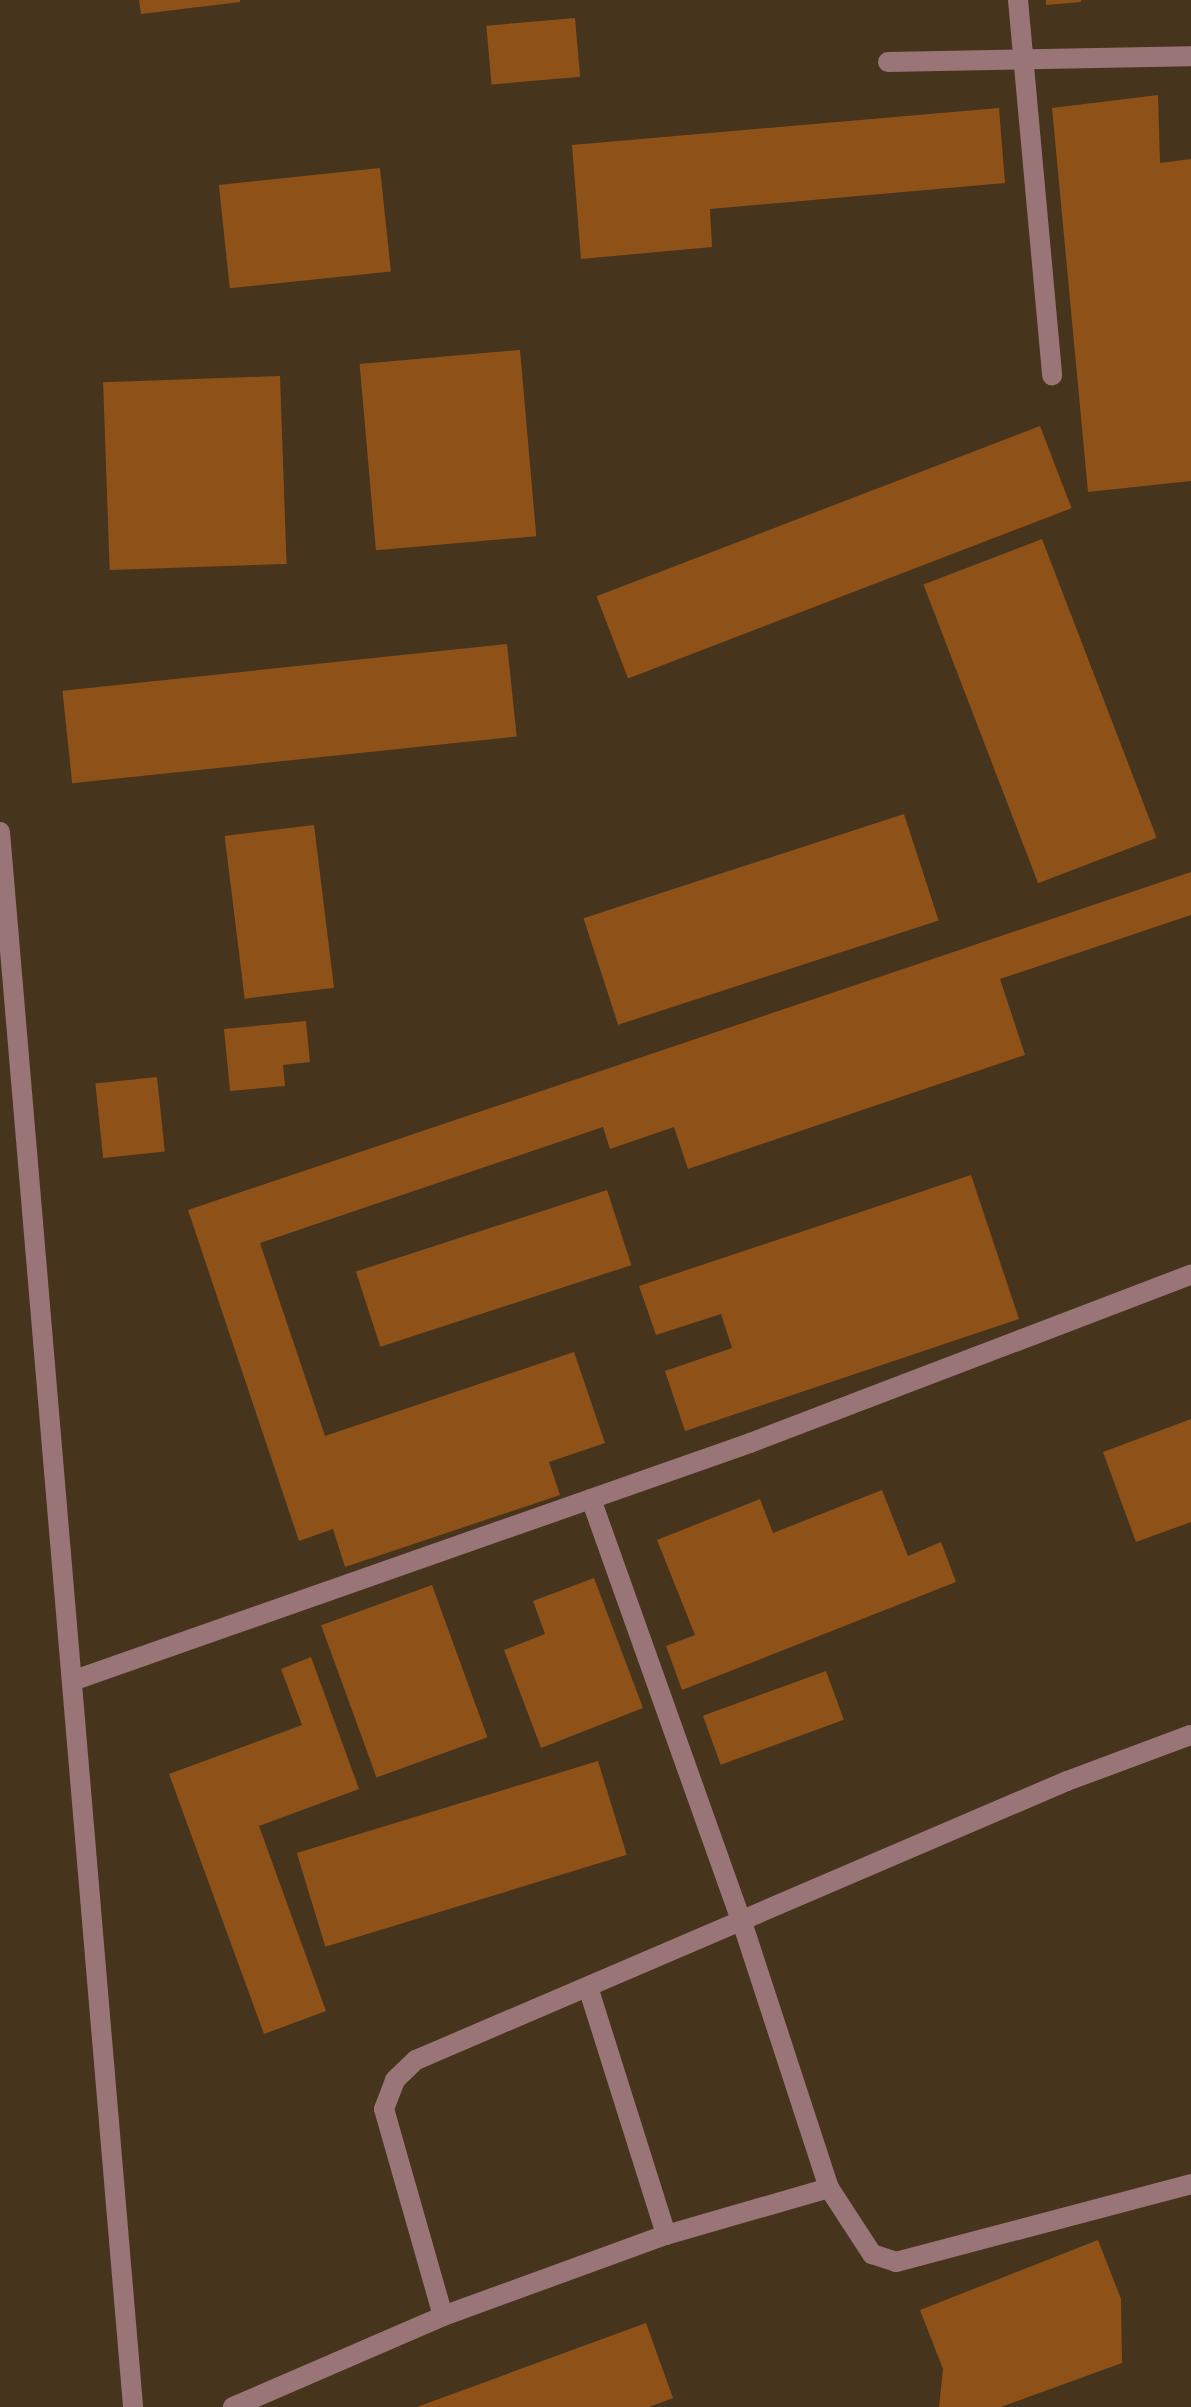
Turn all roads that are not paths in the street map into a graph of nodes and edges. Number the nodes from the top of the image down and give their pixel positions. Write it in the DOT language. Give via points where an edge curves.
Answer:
graph roads {
  1 [pos="1018,0"];
  2 [pos="1191,56"];
  3 [pos="1027,59"];
  4 [pos="888,62"];
  5 [pos="1052,375"];
  6 [pos="0,832"];
  7 [pos="3,895"];
  8 [pos="1191,1275"];
  9 [pos="591,1499"];
  10 [pos="72,1681"];
  11 [pos="1191,1735"];
  12 [pos="742,1922"];
  13 [pos="588,1987"];
  14 [pos="1191,2184"];
  15 [pos="829,2188"];
  16 [pos="666,2235"];
  17 [pos="443,2316"];
  18 [pos="133,2407"];
  19 [pos="233,2407"];
  1 -- 3 [label="street"];
  2 -- 3 [label="street"];
  3 -- 4 [label="street"];
  3 -- 5 [label="street"];
  6 -- 7 [label="street"];
  7 -- 10 [label="street"];
  8 -- 9 [label="street"];
  9 -- 10 [label="street"];
  9 -- 12 [label="street"];
  10 -- 18 [label="street"];
  11 -- 12 [label="street" via="1067,1781"];
  12 -- 13 [label="street"];
  12 -- 15 [label="street"];
  13 -- 16 [label="street"];
  13 -- 17 [label="street" via="416,2060 395,2080 384,2109"];
  14 -- 15 [label="street" via="896,2262 872,2254"];
  15 -- 16 [label="street"];
  16 -- 17 [label="street"];
  17 -- 19 [label="street"];
}
